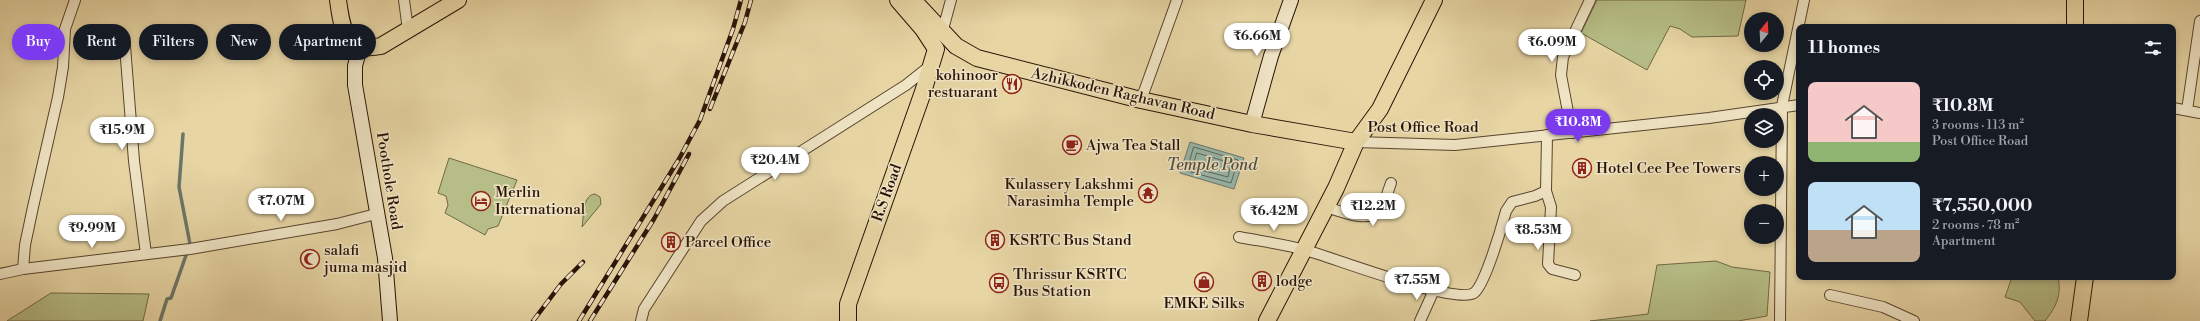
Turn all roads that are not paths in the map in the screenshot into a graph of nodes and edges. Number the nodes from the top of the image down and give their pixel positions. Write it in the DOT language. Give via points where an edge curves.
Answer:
graph roads {
  1 [pos="75,0"];
  2 [pos="338,0"];
  3 [pos="404,0"];
  4 [pos="443,0"];
  5 [pos="458,0"];
  6 [pos="898,0"];
  7 [pos="913,0"];
  8 [pos="951,0"];
  9 [pos="1177,0"];
  10 [pos="1291,0"];
  11 [pos="1434,0"];
  12 [pos="1590,0"];
  13 [pos="1804,0"];
  14 [pos="2075,0"];
  15 [pos="2200,21"];
  16 [pos="342,24"];
  17 [pos="1799,24"];
  18 [pos="2075,24"];
  19 [pos="415,27"];
  20 [pos="942,33"];
  21 [pos="1796,39"];
  22 [pos="376,47"];
  23 [pos="936,49"];
  24 [pos="977,58"];
  25 [pos="126,60"];
  26 [pos="357,60"];
  27 [pos="930,66"];
  28 [pos="1141,100"];
  29 [pos="1796,105"];
  30 [pos="1782,106"];
  31 [pos="2176,108"];
  32 [pos="2187,110"];
  33 [pos="2200,113"];
  34 [pos="1252,124"];
  35 [pos="1572,133"];
  36 [pos="1547,135"];
  37 [pos="1356,142"];
  38 [pos="1391,183"];
  39 [pos="1546,191"];
  40 [pos="1326,207"];
  41 [pos="376,214"];
  42 [pos="1239,237"];
  43 [pos="1304,250"];
  44 [pos="146,254"];
  45 [pos="23,269"];
  46 [pos="0,274"];
  47 [pos="1575,275"];
  48 [pos="2085,280"];
  49 [pos="1434,290"];
  50 [pos="1830,295"];
  51 [pos="848,304"];
  52 [pos="390,321"];
  53 [pos="641,321"];
  54 [pos="842,321"];
  55 [pos="848,321"];
  56 [pos="1267,321"];
  57 [pos="1420,321"];
  58 [pos="1780,321"];
  59 [pos="1914,321"];
  60 [pos="2079,321"];
  1 -- 45 [label="street" via="65,29 63,67 25,245"];
  2 -- 16 [label="main road"];
  3 -- 19 [label="street"];
  4 -- 19 [label="street"];
  5 -- 19 [label="main road"];
  6 -- 23 [label="main road"];
  7 -- 20 [label="main road, Azhikkoden Raghavan Road"];
  8 -- 20 [label="street"];
  9 -- 28 [label="street"];
  10 -- 34 [label="street" via="1271,56"];
  11 -- 37 [label="main road" via="1380,109"];
  12 -- 35 [label="street" via="1563,58 1561,75"];
  13 -- 17 [label="street"];
  14 -- 18 [label="main road"];
  15 -- 32 [label="street"];
  19 -- 22 [label="main road"];
  20 -- 23 [label="main road, R.S Road"];
  20 -- 24 [label="main road, Azhikkoden Raghavan Road" via="956,46"];
  21 -- 30 [label="street"];
  23 -- 27 [label="main road, R.S Road"];
  24 -- 27 [label="main road" via="956,54 942,56"];
  24 -- 28 [label="main road, Azhikkoden Raghavan Road"];
  25 -- 44 [label="street" via="134,161"];
  26 -- 41 [label="street, Poothole Road" via="355,85"];
  27 -- 51 [label="main road, R.S Road"];
  27 -- 53 [label="street" via="906,86 718,206 701,221 644,309"];
  28 -- 34 [label="main road, Azhikkoden Raghavan Road"];
  29 -- 30 [label="street, Post Office Road"];
  30 -- 35 [label="street, Post Office Road" via="1709,118"];
  30 -- 58 [label="street"];
  31 -- 32 [label="street"];
  32 -- 33 [label="street"];
  34 -- 37 [label="main road, Azhikkoden Raghavan Road"];
  35 -- 36 [label="street, Post Office Road"];
  36 -- 37 [label="street, Post Office Road" via="1455,145"];
  36 -- 39 [label="street"];
  37 -- 40 [label="main road"];
  38 -- 40 [label="street" via="1380,210 1373,215 1365,217"];
  39 -- 47 [label="street" via="1551,207 1548,264 1552,269"];
  39 -- 49 [label="street" via="1512,202 1506,211 1483,281 1474,292 1463,296"];
  40 -- 43 [label="main road"];
  41 -- 44 [label="street" via="338,224 188,250"];
  41 -- 52 [label="street, Poothole Road" via="385,258"];
  42 -- 43 [label="street"];
  43 -- 49 [label="street"];
  43 -- 56 [label="main road"];
  44 -- 45 [label="street"];
  45 -- 46 [label="street"];
  48 -- 60 [label="main road"];
  49 -- 57 [label="street"];
  50 -- 59 [label="street" via="1883,307"];
  51 -- 54 [label="street"];
  51 -- 55 [label="main road, R.S Road"];
}
